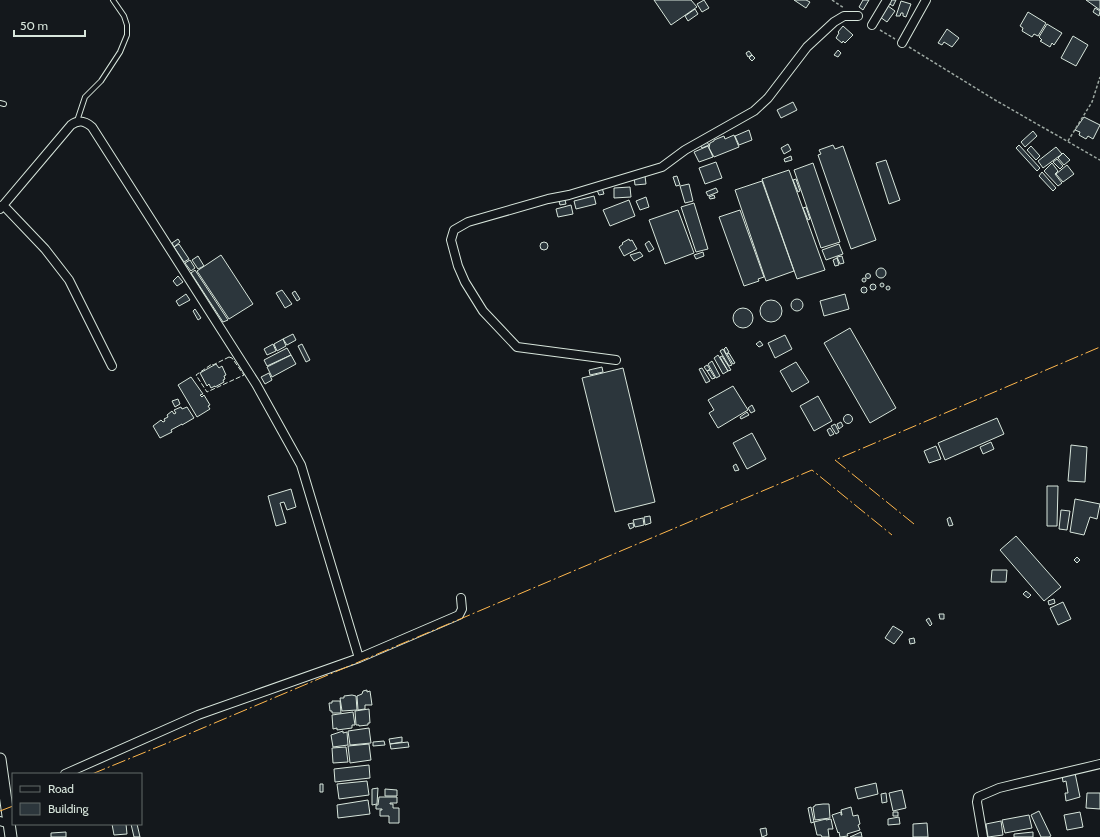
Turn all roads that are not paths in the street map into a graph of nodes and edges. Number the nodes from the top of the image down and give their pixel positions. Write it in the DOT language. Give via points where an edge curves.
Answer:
graph roads {
  1 [pos="113,0"];
  2 [pos="887,0"];
  3 [pos="926,0"];
  4 [pos="858,16"];
  5 [pos="872,25"];
  6 [pos="902,43"];
  7 [pos="76,121"];
  8 [pos="1,207"];
  9 [pos="616,360"];
  10 [pos="112,366"];
  11 [pos="461,598"];
  12 [pos="359,658"];
  13 [pos="0,759"];
  14 [pos="1100,764"];
  15 [pos="67,773"];
  16 [pos="9,797"];
  17 [pos="5,823"];
  18 [pos="11,837"];
  19 [pos="983,837"];
  1 -- 7 [label="lane" via="124,16 127,35 120,52 101,81 85,97"];
  2 -- 5 [label="street"];
  3 -- 6 [label="street"];
  4 -- 9 [label="street" via="844,16 834,22 807,47 768,98 754,111 685,150 662,167 475,220 454,230 451,240 464,282 483,311 517,347"];
  7 -- 8 [label="street"];
  7 -- 12 [label="street" via="88,123 95,132 256,384 301,465"];
  8 -- 10 [label="street" via="44,249 69,280"];
  11 -- 12 [label="street" via="462,609 459,615"];
  12 -- 15 [label="street" via="198,716"];
  13 -- 16 [label="street"];
  14 -- 19 [label="street" via="999,788 978,797 976,802"];
  16 -- 17 [label="street"];
  17 -- 18 [label="street"];
}
